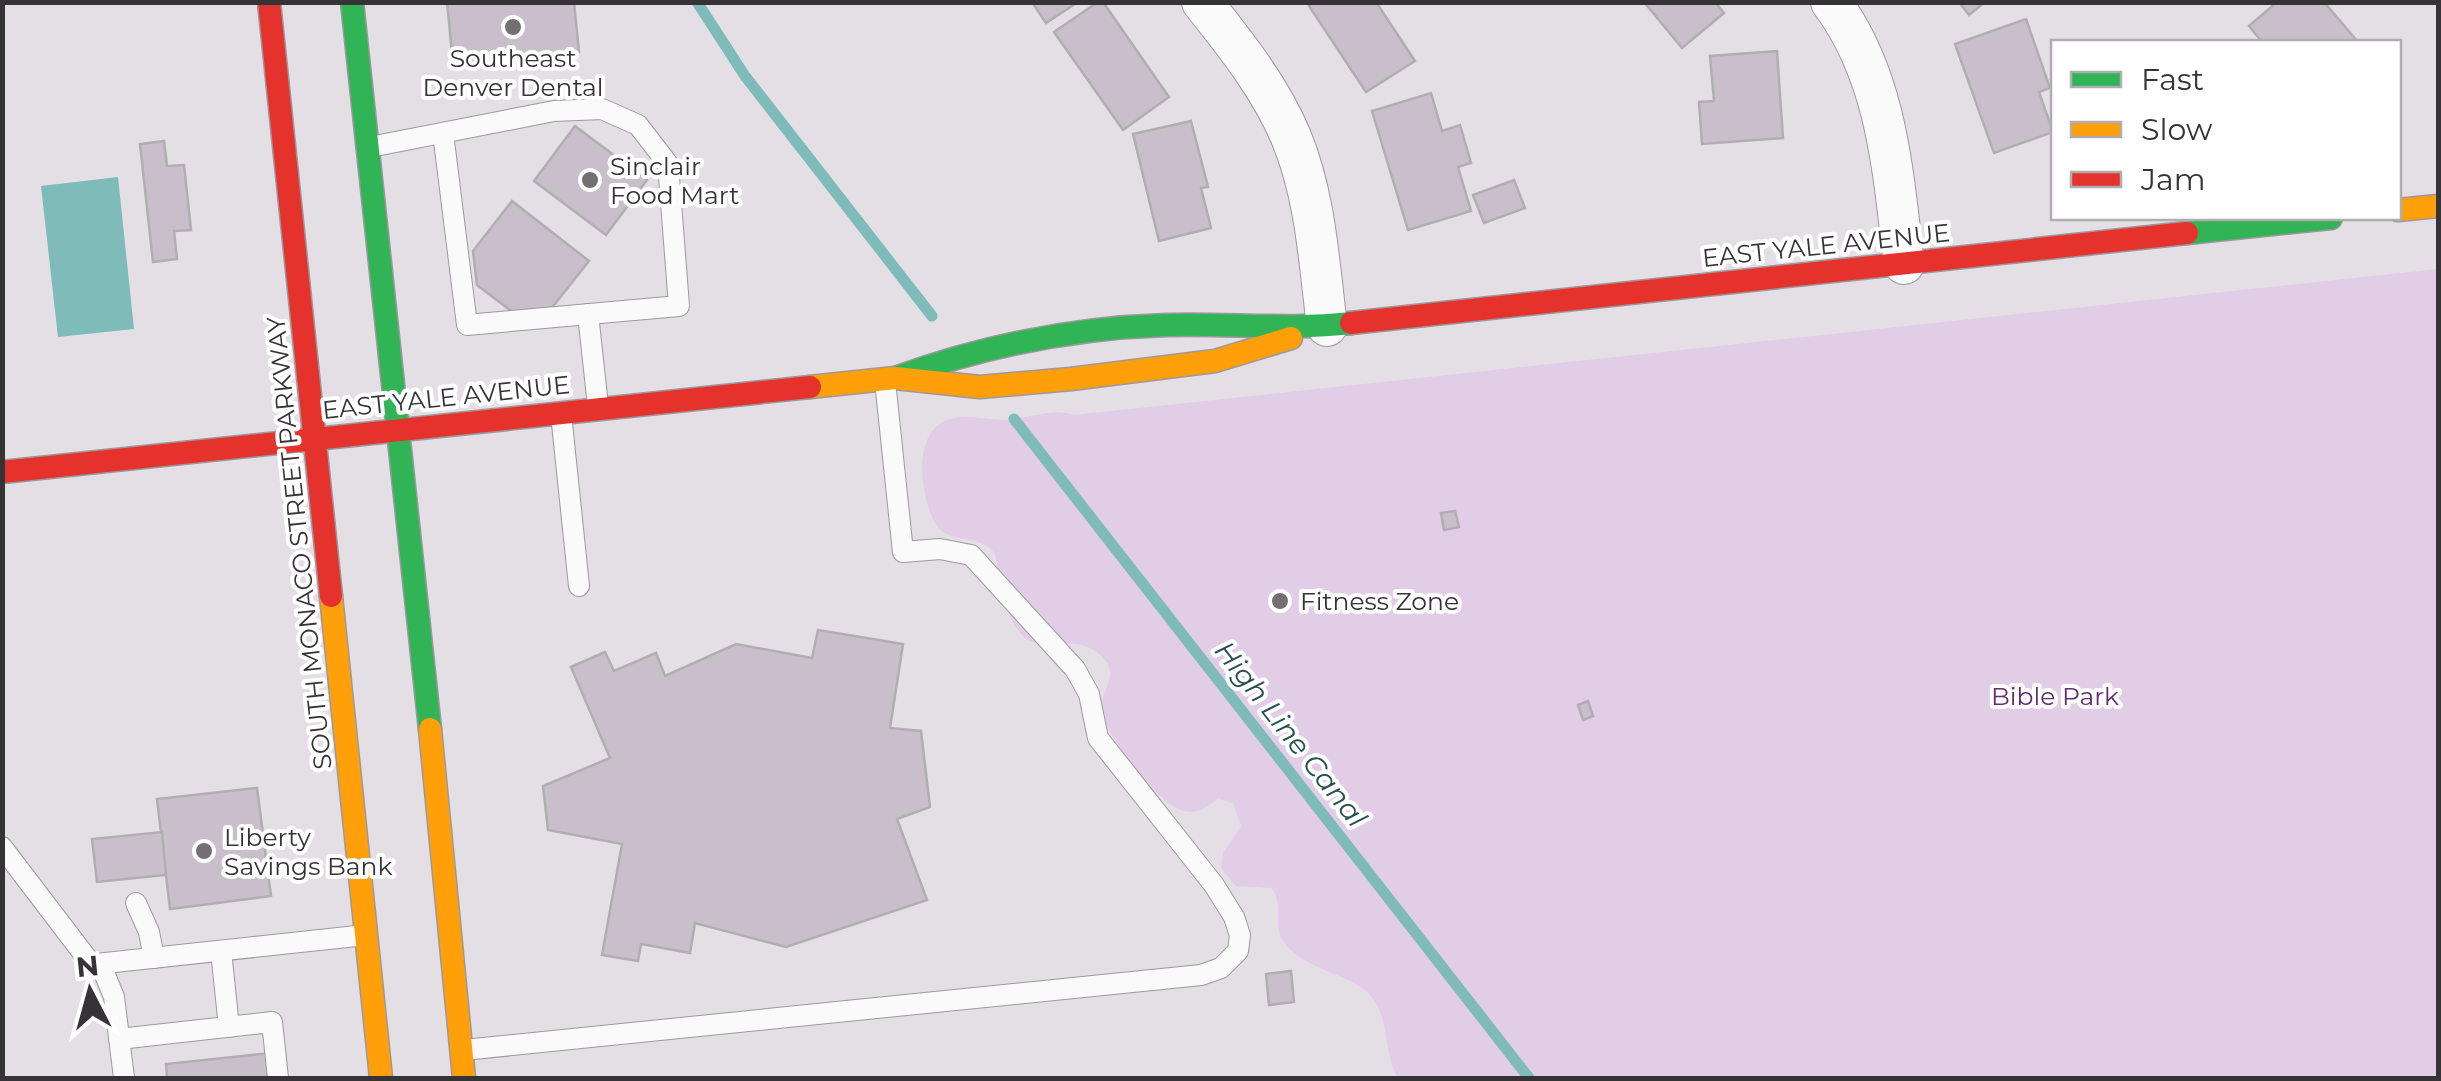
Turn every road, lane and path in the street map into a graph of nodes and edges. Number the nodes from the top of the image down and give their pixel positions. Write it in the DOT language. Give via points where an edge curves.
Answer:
graph roads {
  1 [pos="269,2"];
  2 [pos="352,2"];
  3 [pos="1202,2"];
  4 [pos="1831,2"];
  5 [pos="443,133"];
  6 [pos="368,148"];
  7 [pos="2438,206"];
  8 [pos="2401,210"];
  9 [pos="2312,220"];
  10 [pos="1904,264"];
  11 [pos="588,314"];
  12 [pos="1327,326"];
  13 [pos="890,378"];
  14 [pos="598,409"];
  15 [pos="561,413"];
  16 [pos="400,430"];
  17 [pos="316,439"];
  18 [pos="3,472"];
  19 [pos="579,586"];
  20 [pos="2,847"];
  21 [pos="136,903"];
  22 [pos="366,935"];
  23 [pos="221,951"];
  24 [pos="154,958"];
  25 [pos="101,964"];
  26 [pos="229,1027"];
  27 [pos="120,1039"];
  28 [pos="461,1050"];
  29 [pos="124,1078"];
  30 [pos="278,1078"];
  31 [pos="382,1078"];
  32 [pos="464,1078"];
  1 -- 17 [label="main road, SOUTH MONACO STREET PARKWAY"];
  2 -- 6 [label="main road"];
  3 -- 12 [label="street" via="1260,78 1292,139 1313,215"];
  4 -- 10 [label="street" via="1860,50 1881,109"];
  5 -- 6 [label="lane"];
  5 -- 11 [label="lane" via="468,325"];
  5 -- 11 [label="lane" via="554,111 602,109 638,125 668,164 678,306"];
  6 -- 16 [label="main road"];
  7 -- 8 [label="main road"];
  9 -- 10 [label="main road, EAST YALE AVENUE"];
  10 -- 12 [label="main road, EAST YALE AVENUE"];
  11 -- 14 [label="lane"];
  12 -- 13 [label="main road, EAST YALE AVENUE" via="1184,322 1038,338 954,355"];
  12 -- 13 [label="main road, EAST YALE AVENUE" via="1182,367 980,387"];
  13 -- 14 [label="main road, EAST YALE AVENUE"];
  13 -- 28 [label="lane" via="903,552 972,554 1075,669 1089,694 1098,738 1234,917 1240,942 1234,958 1200,974"];
  14 -- 15 [label="main road, EAST YALE AVENUE"];
  15 -- 16 [label="main road, EAST YALE AVENUE"];
  15 -- 19 [label="lane"];
  16 -- 17 [label="main road, EAST YALE AVENUE"];
  16 -- 28 [label="main road"];
  17 -- 18 [label="main road, EAST YALE AVENUE"];
  17 -- 22 [label="main road, SOUTH MONACO STREET PARKWAY"];
  20 -- 25 [label="lane" via="89,961"];
  21 -- 24 [label="lane"];
  22 -- 23 [label="lane"];
  22 -- 31 [label="main road, SOUTH MONACO STREET PARKWAY"];
  23 -- 24 [label="lane"];
  23 -- 26 [label="lane"];
  24 -- 25 [label="lane"];
  25 -- 27 [label="lane"];
  26 -- 27 [label="lane"];
  26 -- 30 [label="lane" via="272,1022"];
  27 -- 29 [label="lane"];
  28 -- 32 [label="main road"];
}
